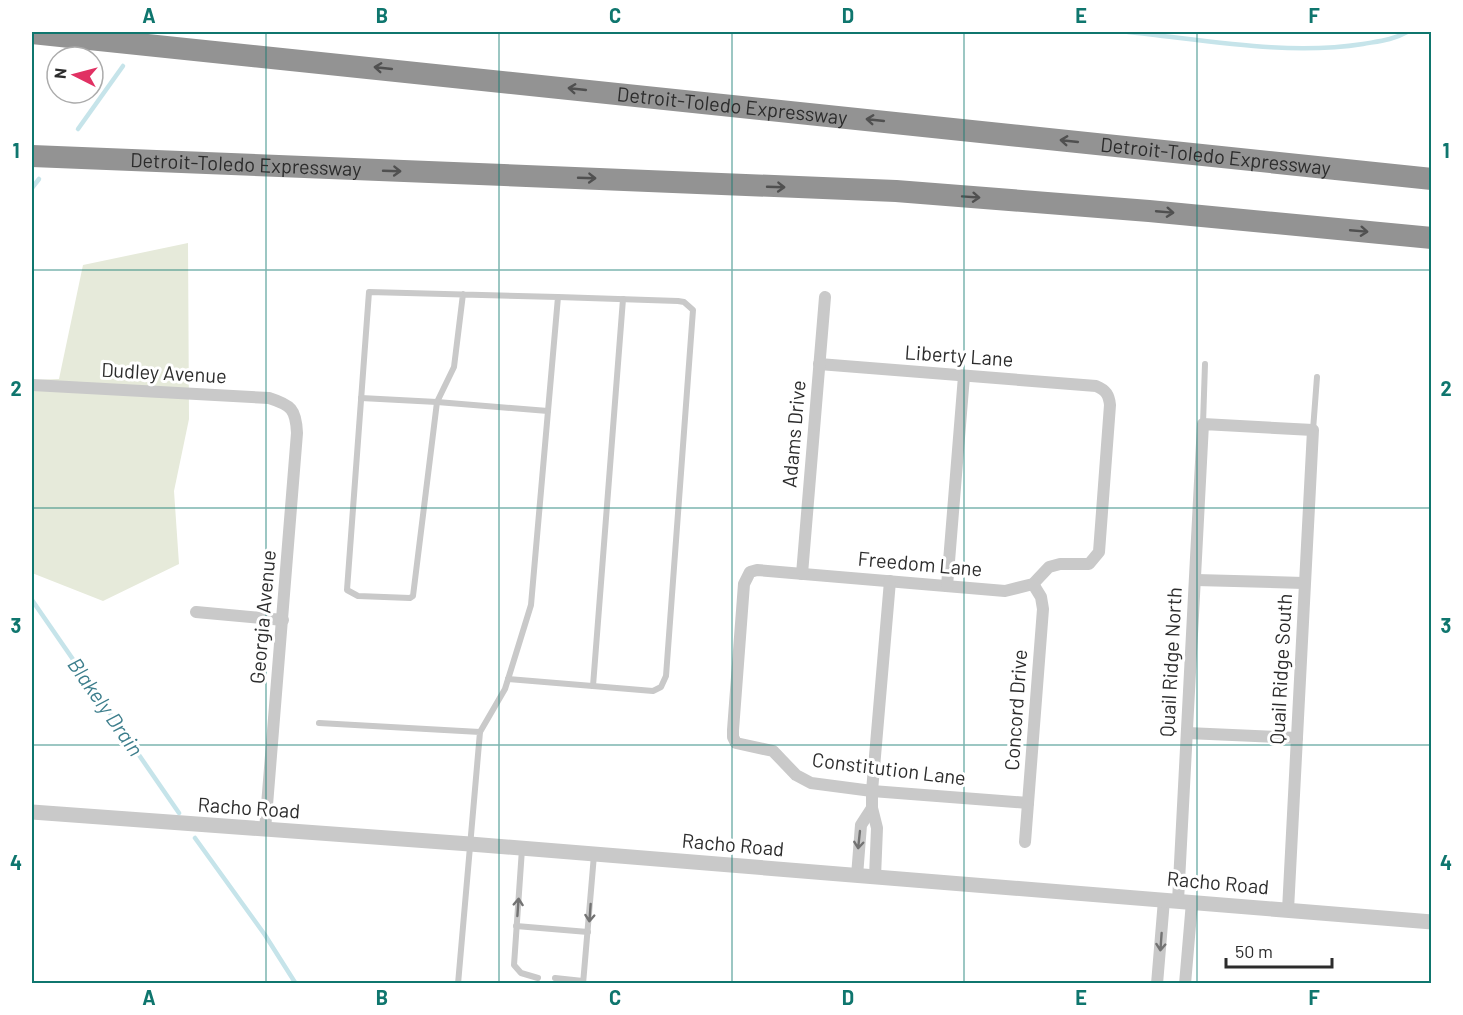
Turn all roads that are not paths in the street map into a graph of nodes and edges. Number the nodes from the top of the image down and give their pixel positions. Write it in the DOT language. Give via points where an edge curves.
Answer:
graph roads {
  1 [pos="32,33"];
  2 [pos="32,156"];
  3 [pos="1431,179"];
  4 [pos="1431,238"];
  5 [pos="463,294"];
  6 [pos="558,297"];
  7 [pos="825,297"];
  8 [pos="623,299"];
  9 [pos="819,364"];
  10 [pos="1205,364"];
  11 [pos="964,376"];
  12 [pos="1317,377"];
  13 [pos="32,385"];
  14 [pos="361,399"];
  15 [pos="437,402"];
  16 [pos="292,408"];
  17 [pos="548,411"];
  18 [pos="1203,424"];
  19 [pos="1313,430"];
  20 [pos="1099,552"];
  21 [pos="802,574"];
  22 [pos="1196,580"];
  23 [pos="890,581"];
  24 [pos="1034,584"];
  25 [pos="1304,584"];
  26 [pos="947,586"];
  27 [pos="196,612"];
  28 [pos="283,620"];
  29 [pos="508,679"];
  30 [pos="593,686"];
  31 [pos="319,723"];
  32 [pos="732,730"];
  33 [pos="480,732"];
  34 [pos="1187,733"];
  35 [pos="1297,738"];
  36 [pos="872,791"];
  37 [pos="1028,803"];
  38 [pos="872,808"];
  39 [pos="32,812"];
  40 [pos="266,830"];
  41 [pos="1025,842"];
  42 [pos="470,844"];
  43 [pos="522,849"];
  44 [pos="594,855"];
  45 [pos="856,876"];
  46 [pos="876,877"];
  47 [pos="1178,901"];
  48 [pos="1288,910"];
  49 [pos="1431,922"];
  50 [pos="516,926"];
  51 [pos="588,932"];
  52 [pos="538,978"];
  53 [pos="555,978"];
  54 [pos="583,982"];
  55 [pos="458,984"];
  56 [pos="1157,984"];
  57 [pos="1185,984"];
  3 -- 1 [label="highway, Detroit-Toledo Expressway, one-way"];
  2 -- 4 [label="highway, Detroit-Toledo Expressway, one-way" via="896,191"];
  5 -- 6 [label="lane"];
  5 -- 14 [label="lane" via="369,292"];
  5 -- 15 [label="lane" via="454,367"];
  6 -- 8 [label="lane"];
  6 -- 17 [label="lane"];
  7 -- 9 [label="street, Adams Drive"];
  8 -- 30 [label="lane"];
  8 -- 30 [label="lane" via="678,301 693,310 666,676 661,687 653,691"];
  9 -- 11 [label="street, Liberty Lane"];
  9 -- 21 [label="street, Adams Drive"];
  10 -- 18 [label="lane"];
  11 -- 20 [label="street, Liberty Lane" via="1096,386 1106,392 1110,405"];
  11 -- 26 [label="street"];
  12 -- 19 [label="lane"];
  13 -- 16 [label="street, Dudley Avenue" via="269,398"];
  14 -- 15 [label="lane"];
  14 -- 15 [label="lane" via="348,590 358,596 413,596"];
  15 -- 17 [label="lane"];
  16 -- 28 [label="street, Georgia Avenue" via="297,433"];
  17 -- 29 [label="lane" via="531,605"];
  18 -- 19 [label="street"];
  18 -- 22 [label="street, Quail Ridge North"];
  19 -- 25 [label="street, Quail Ridge South"];
  20 -- 24 [label="street, Freedom Lane" via="1089,564 1048,567"];
  21 -- 23 [label="street, Freedom Lane"];
  21 -- 32 [label="street, Freedom Lane" via="757,570 750,572 744,584"];
  22 -- 25 [label="street"];
  22 -- 34 [label="street, Quail Ridge North"];
  23 -- 26 [label="street, Freedom Lane"];
  23 -- 36 [label="street"];
  24 -- 26 [label="street, Freedom Lane" via="1005,591"];
  24 -- 37 [label="street, Concord Drive" via="1043,609"];
  25 -- 35 [label="street, Quail Ridge South"];
  27 -- 28 [label="street"];
  28 -- 40 [label="street, Georgia Avenue"];
  29 -- 30 [label="lane"];
  29 -- 33 [label="lane"];
  31 -- 33 [label="lane"];
  32 -- 36 [label="street, Constitution Lane" via="736,743 773,751 802,779 819,785"];
  33 -- 42 [label="lane"];
  34 -- 35 [label="street"];
  34 -- 47 [label="street, Quail Ridge North"];
  35 -- 48 [label="street, Quail Ridge South"];
  36 -- 37 [label="street, Constitution Lane"];
  36 -- 38 [label="street"];
  37 -- 41 [label="street, Concord Drive"];
  38 -- 45 [label="street, one-way" via="861,825"];
  38 -- 46 [label="street" via="877,828"];
  39 -- 40 [label="street, Racho Road"];
  40 -- 42 [label="street, Racho Road"];
  42 -- 43 [label="street, Racho Road"];
  42 -- 55 [label="lane"];
  43 -- 44 [label="street, Racho Road"];
  50 -- 43 [label="lane, one-way"];
  44 -- 45 [label="street, Racho Road"];
  44 -- 51 [label="lane, one-way"];
  45 -- 46 [label="street, Racho Road"];
  46 -- 47 [label="street, Racho Road"];
  47 -- 48 [label="street, Racho Road"];
  47 -- 56 [label="street, one-way"];
  47 -- 57 [label="street"];
  48 -- 49 [label="street, Racho Road"];
  50 -- 51 [label="lane"];
  50 -- 52 [label="lane" via="514,965 521,973"];
  51 -- 54 [label="lane"];
  53 -- 54 [label="lane"];
}
